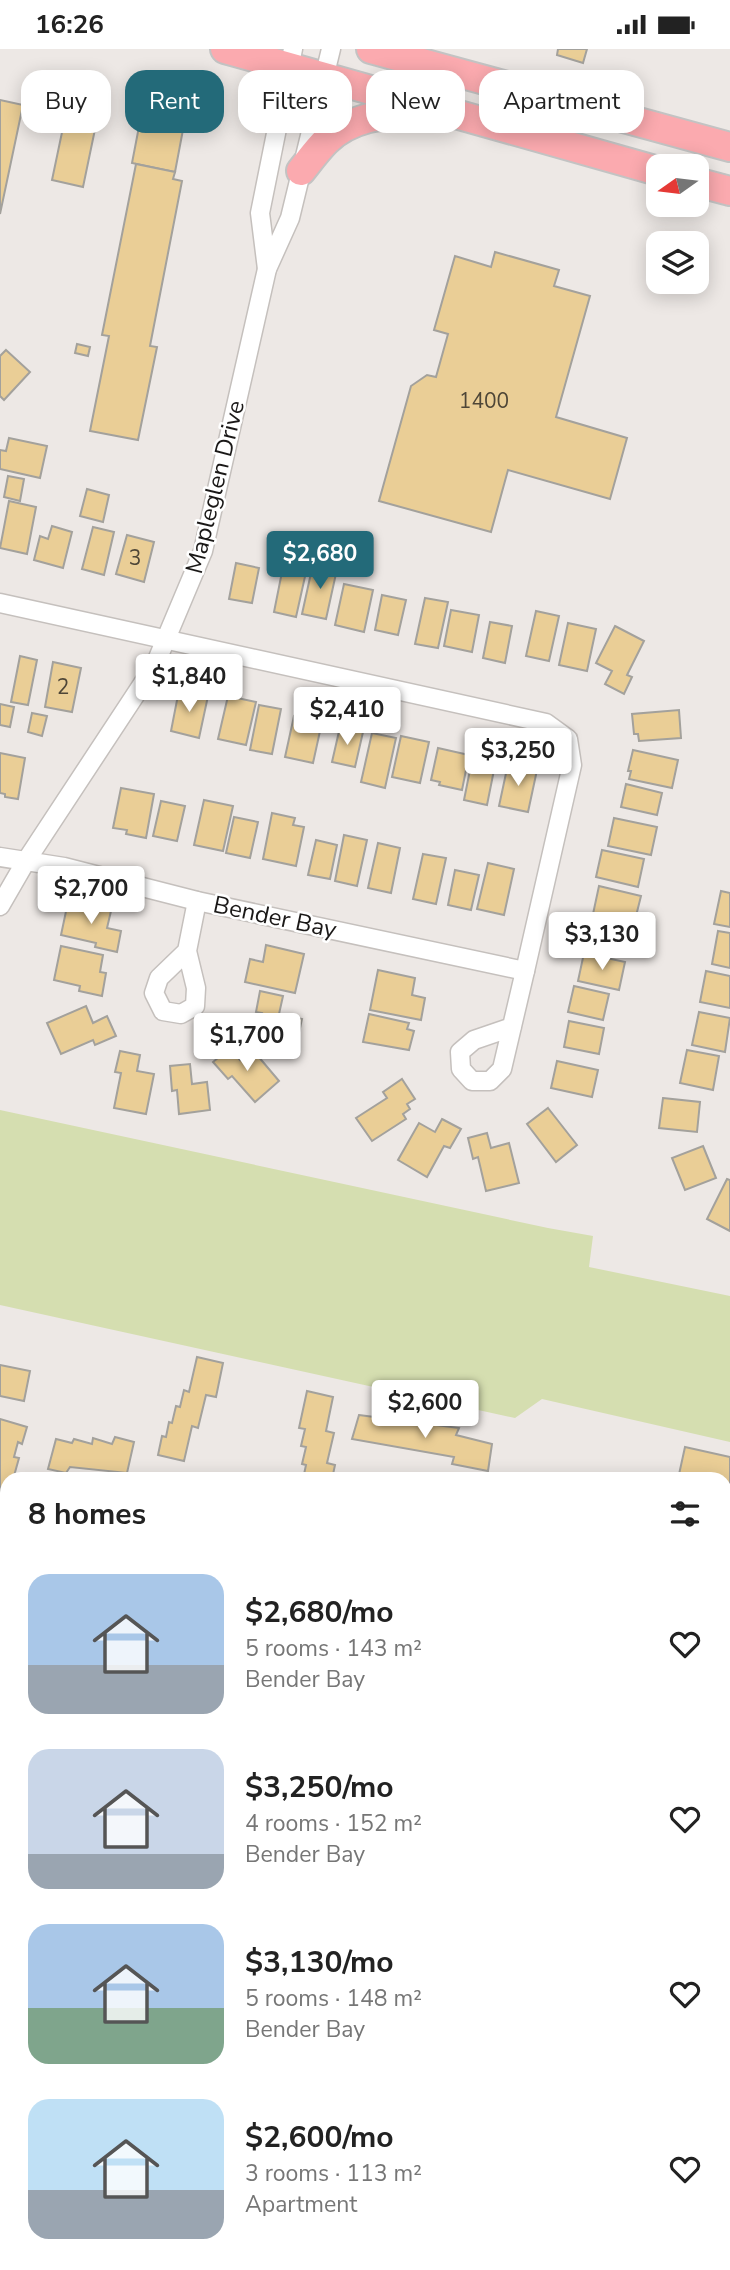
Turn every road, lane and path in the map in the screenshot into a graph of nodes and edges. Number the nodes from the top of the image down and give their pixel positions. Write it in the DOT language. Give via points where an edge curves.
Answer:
graph roads {
  1 [pos="225,49"];
  2 [pos="331,49"];
  3 [pos="371,49"];
  4 [pos="291,58"];
  5 [pos="312,70"];
  6 [pos="326,70"];
  7 [pos="465,117"];
  8 [pos="366,119"];
  9 [pos="310,133"];
  10 [pos="730,147"];
  11 [pos="646,168"];
  12 [pos="301,171"];
  13 [pos="709,185"];
  14 [pos="730,191"];
  15 [pos="267,269"];
  16 [pos="0,603"];
  17 [pos="166,639"];
  18 [pos="0,857"];
  19 [pos="26,861"];
  20 [pos="197,901"];
  21 [pos="0,906"];
  22 [pos="187,951"];
  23 [pos="525,971"];
  24 [pos="512,1027"];
  1 -- 4 [label="main road"];
  2 -- 6 [label="street, Mapleglen Drive"];
  3 -- 10 [label="main road"];
  4 -- 5 [label="main road"];
  4 -- 15 [label="street, Mapleglen Drive" via="260,213"];
  7 -- 11 [label="main road"];
  8 -- 12 [label="main road" via="327,140"];
  9 -- 12 [label="street, Mapleglen Drive"];
  12 -- 15 [label="street, Mapleglen Drive" via="290,218"];
  13 -- 14 [label="main road"];
  15 -- 17 [label="street, Mapleglen Drive" via="203,551"];
  16 -- 17 [label="street"];
  17 -- 19 [label="street, Mapleglen Drive" via="155,664"];
  17 -- 23 [label="street" via="546,723 568,739 572,765"];
  18 -- 19 [label="street, Bender Bay"];
  19 -- 20 [label="street, Bender Bay"];
  19 -- 21 [label="street, Mapleglen Drive"];
  20 -- 22 [label="street"];
  20 -- 23 [label="street, Bender Bay"];
  23 -- 24 [label="street"];
}
